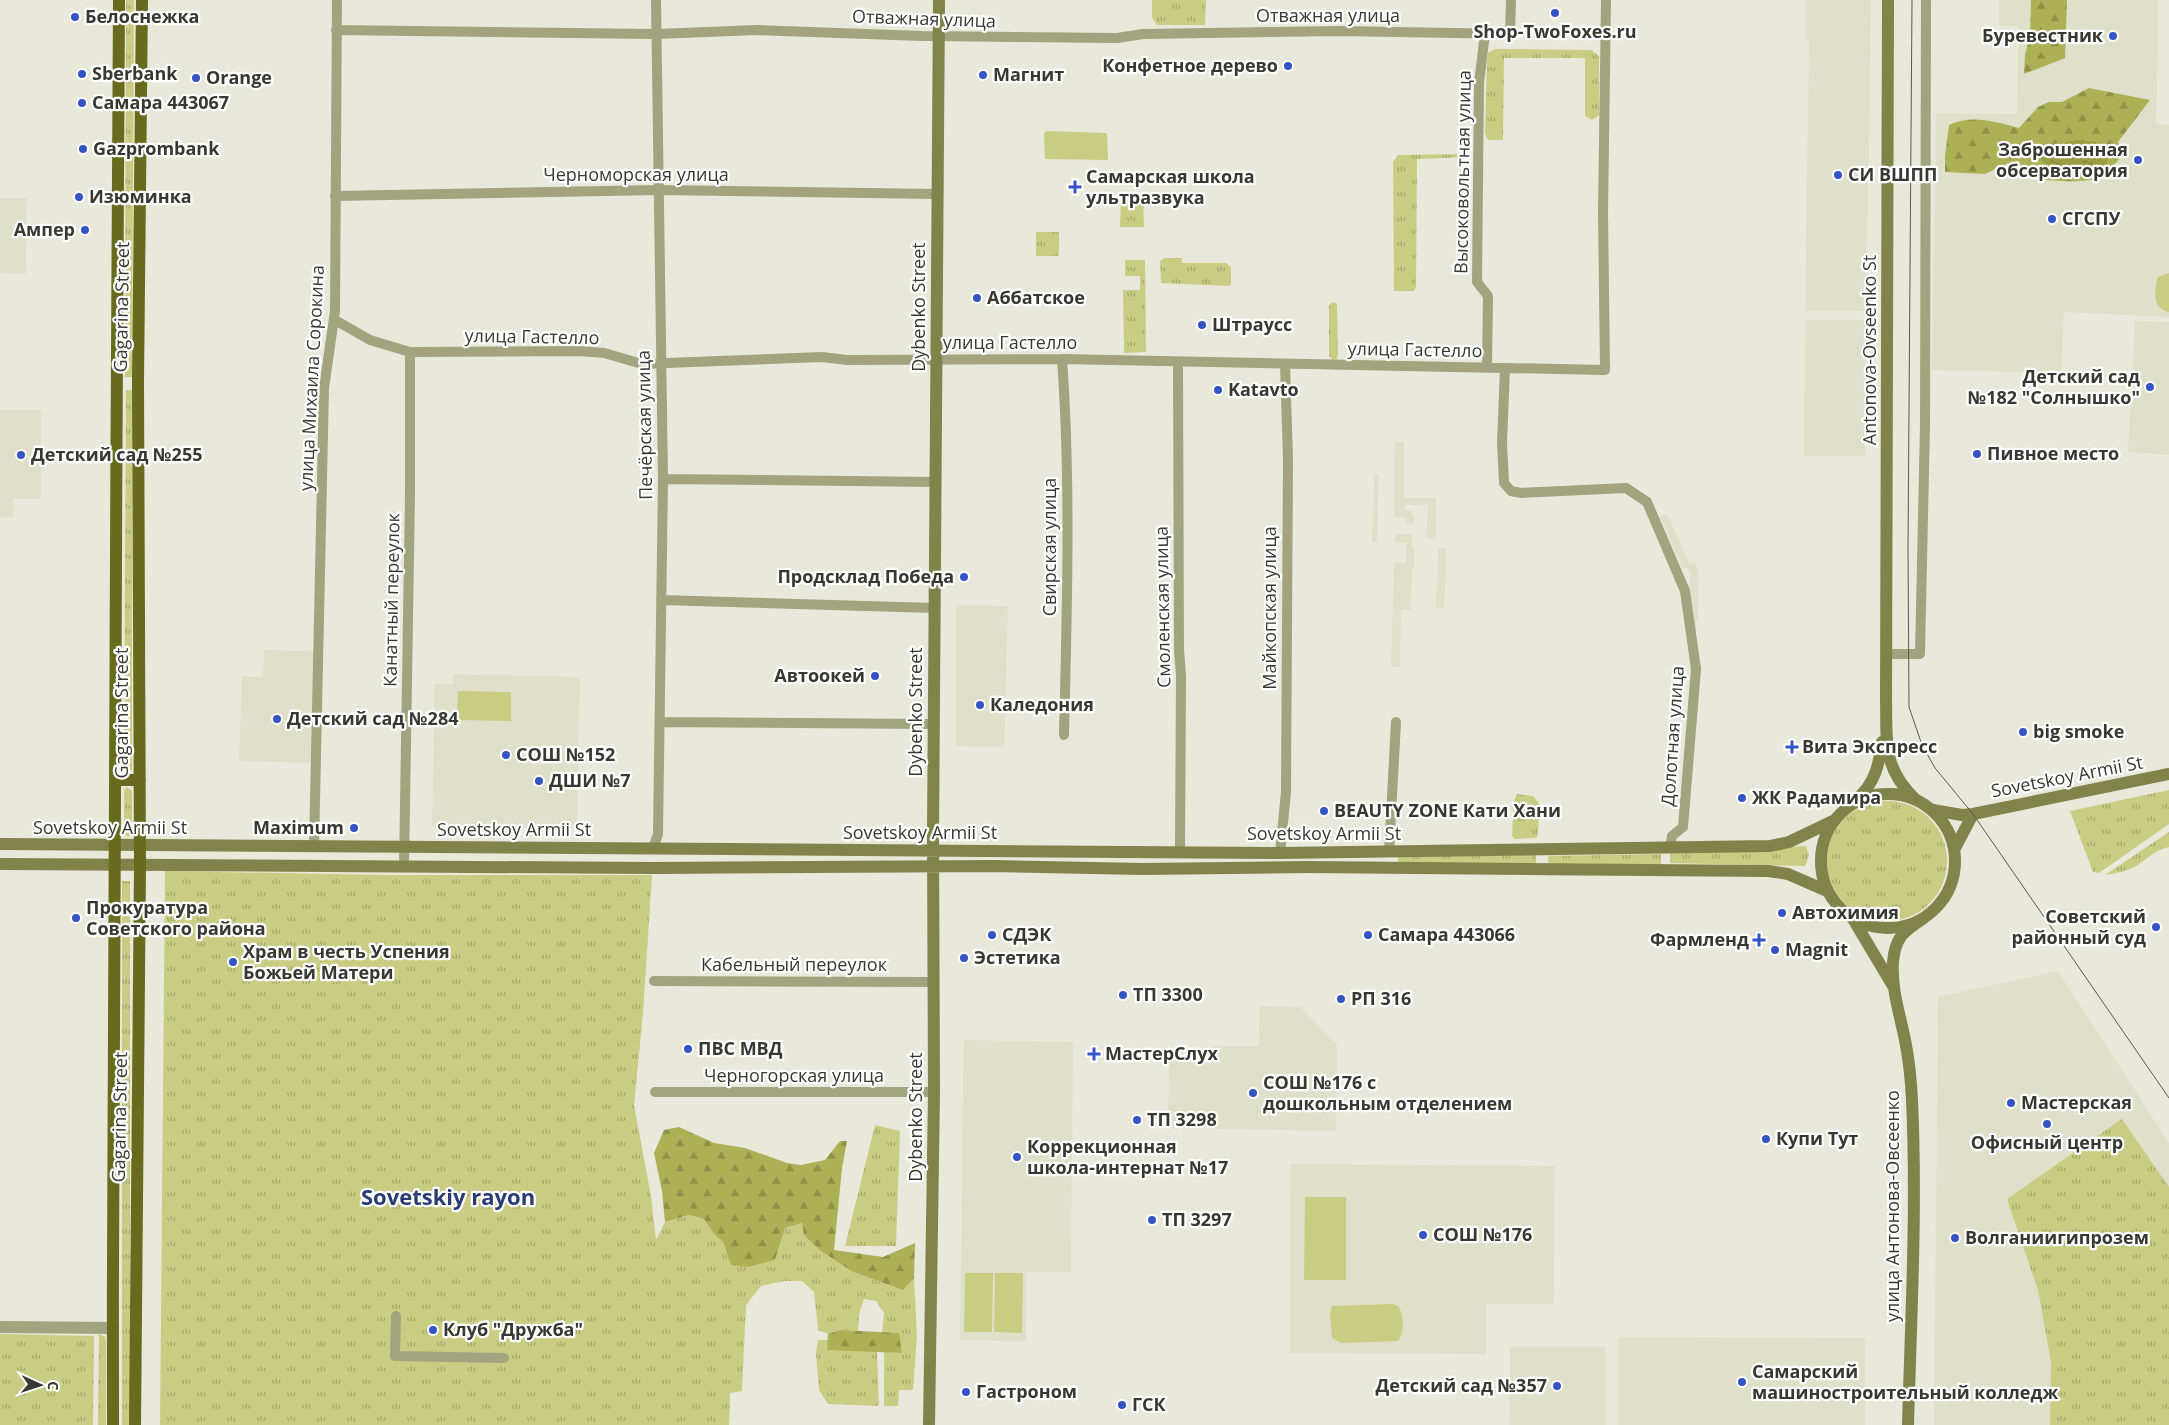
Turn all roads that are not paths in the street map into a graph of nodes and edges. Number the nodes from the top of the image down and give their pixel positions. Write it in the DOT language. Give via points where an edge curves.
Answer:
graph roads {
  1 [pos="119,0"];
  2 [pos="142,0"];
  3 [pos="336,0"];
  4 [pos="656,0"];
  5 [pos="939,0"];
  6 [pos="1511,0"];
  7 [pos="1606,0"];
  8 [pos="1888,0"];
  9 [pos="1926,0"];
  10 [pos="336,30"];
  11 [pos="1485,33"];
  12 [pos="656,34"];
  13 [pos="939,36"];
  14 [pos="660,190"];
  15 [pos="938,194"];
  16 [pos="335,196"];
  17 [pos="335,320"];
  18 [pos="410,352"];
  19 [pos="936,359"];
  20 [pos="1062,359"];
  21 [pos="1178,362"];
  22 [pos="660,364"];
  23 [pos="1285,364"];
  24 [pos="1487,367"];
  25 [pos="1505,368"];
  26 [pos="663,480"];
  27 [pos="936,482"];
  28 [pos="661,600"];
  29 [pos="935,608"];
  30 [pos="1886,654"];
  31 [pos="1886,699"];
  32 [pos="660,722"];
  33 [pos="1396,722"];
  34 [pos="934,724"];
  35 [pos="1064,735"];
  36 [pos="2169,774"];
  37 [pos="116,780"];
  38 [pos="140,780"];
  39 [pos="1915,799"];
  40 [pos="1847,807"];
  41 [pos="1933,810"];
  42 [pos="1973,814"];
  43 [pos="1834,821"];
  44 [pos="0,844"];
  45 [pos="114,845"];
  46 [pos="140,846"];
  47 [pos="314,847"];
  48 [pos="404,848"];
  49 [pos="653,848"];
  50 [pos="1670,848"];
  51 [pos="1542,849"];
  52 [pos="933,850"];
  53 [pos="1954,850"];
  54 [pos="1180,852"];
  55 [pos="1389,852"];
  56 [pos="1280,853"];
  57 [pos="0,864"];
  58 [pos="114,865"];
  59 [pos="140,866"];
  60 [pos="933,866"];
  61 [pos="404,867"];
  62 [pos="652,868"];
  63 [pos="1392,868"];
  64 [pos="1543,869"];
  65 [pos="1827,891"];
  66 [pos="1924,918"];
  67 [pos="1853,919"];
  68 [pos="654,981"];
  69 [pos="934,982"];
  70 [pos="1894,989"];
  71 [pos="654,1092"];
  72 [pos="934,1092"];
  73 [pos="396,1316"];
  74 [pos="0,1327"];
  75 [pos="113,1328"];
  76 [pos="504,1358"];
  77 [pos="113,1425"];
  78 [pos="135,1425"];
  79 [pos="929,1425"];
  80 [pos="1908,1425"];
  1 -- 37 [label="main road, Gagarina Street"];
  2 -- 38 [label="main road, Gagarina Street" via="138,381"];
  3 -- 10 [label="street, улица Михаила Сорокина"];
  4 -- 12 [label="street, Печёрская улица"];
  5 -- 13 [label="main road, Dybenko Street"];
  6 -- 11 [label="street, Отважная улица" via="1510,34"];
  7 -- 25 [label="street, улица Гастелло" via="1605,370"];
  8 -- 30 [label="main road, Antonova-Ovseenko St"];
  9 -- 30 [label="street" via="1926,426 1920,654"];
  10 -- 12 [label="street, Отважная улица"];
  10 -- 16 [label="street, улица Михаила Сорокина"];
  11 -- 13 [label="street, Отважная улица" via="1339,31 1143,34 1117,38"];
  11 -- 24 [label="street, Высоковольтная улица" via="1479,83 1477,282 1488,296"];
  12 -- 13 [label="street, Отважная улица" via="757,30"];
  12 -- 14 [label="street, Печёрская улица"];
  13 -- 15 [label="main road, Dybenko Street"];
  14 -- 15 [label="street, Черноморская улица"];
  14 -- 16 [label="street, Черноморская улица"];
  14 -- 22 [label="street, Печёрская улица"];
  15 -- 19 [label="main road, Dybenko Street"];
  16 -- 17 [label="street, улица Михаила Сорокина"];
  17 -- 18 [label="street, улица Гастелло" via="370,340"];
  17 -- 47 [label="street, улица Михаила Сорокина" via="324,388"];
  18 -- 22 [label="street, улица Гастелло" via="579,351 604,353 642,364"];
  18 -- 48 [label="street, Канатный переулок"];
  19 -- 20 [label="street, улица Гастелло"];
  19 -- 22 [label="street, улица Гастелло" via="862,361 808,357"];
  19 -- 27 [label="main road, Dybenko Street"];
  20 -- 21 [label="street, улица Гастелло"];
  20 -- 35 [label="street, Свирская улица" via="1067,428"];
  21 -- 23 [label="street, улица Гастелло"];
  21 -- 54 [label="street, Смоленская улица"];
  22 -- 26 [label="street, Печёрская улица"];
  23 -- 24 [label="street, улица Гастелло"];
  23 -- 56 [label="street, Майкопская улица" via="1288,459 1286,792"];
  24 -- 25 [label="street, улица Гастелло"];
  25 -- 50 [label="street, Долотная улица" via="1504,483 1521,493 1626,488 1648,502 1685,591 1696,668 1683,827 1672,836"];
  26 -- 27 [label="street"];
  26 -- 28 [label="street, Печёрская улица"];
  27 -- 29 [label="main road, Dybenko Street"];
  28 -- 29 [label="street"];
  28 -- 32 [label="street, Печёрская улица"];
  29 -- 34 [label="main road, Dybenko Street"];
  30 -- 31 [label="main road, Antonova-Ovseenko St"];
  31 -- 39 [label="main road, Antonova-Ovseenko St" via="1890,765"];
  31 -- 40 [label="main road, Antonova-Ovseenko St" via="1876,776 1866,791"];
  32 -- 34 [label="street"];
  32 -- 49 [label="street, Печёрская улица" via="658,834"];
  33 -- 55 [label="street"];
  34 -- 52 [label="main road, Dybenko Street"];
  36 -- 42 [label="main road, Sovetskoy Armii St"];
  37 -- 38 [label="main road"];
  37 -- 45 [label="main road, Gagarina Street"];
  38 -- 46 [label="main road, Gagarina Street"];
  39 -- 40 [label="main road" via="1898,794 1880,794 1862,798"];
  39 -- 41 [label="main road"];
  40 -- 43 [label="main road"];
  41 -- 42 [label="main road, Sovetskoy Armii St"];
  41 -- 53 [label="main road" via="1947,828"];
  42 -- 53 [label="main road, Sovetskoy Armii St"];
  43 -- 50 [label="main road, Sovetskoy Armii St" via="1789,842 1770,846"];
  43 -- 65 [label="main road" via="1820,855 1822,879"];
  44 -- 45 [label="main road, Sovetskoy Armii St"];
  45 -- 46 [label="main road, Sovetskoy Armii St"];
  45 -- 58 [label="main road, Gagarina Street"];
  46 -- 47 [label="main road, Sovetskoy Armii St"];
  46 -- 59 [label="main road, Gagarina Street"];
  47 -- 48 [label="main road, Sovetskoy Armii St"];
  48 -- 49 [label="main road, Sovetskoy Armii St"];
  48 -- 61 [label="street, Канатный переулок"];
  49 -- 52 [label="main road, Sovetskoy Armii St"];
  49 -- 62 [label="main road"];
  50 -- 51 [label="main road, Sovetskoy Armii St"];
  51 -- 55 [label="main road, Sovetskoy Armii St"];
  51 -- 64 [label="main road"];
  52 -- 54 [label="main road, Sovetskoy Armii St"];
  52 -- 60 [label="main road, Dybenko Street"];
  53 -- 66 [label="main road" via="1953,879 1948,893"];
  54 -- 56 [label="main road, Sovetskoy Armii St"];
  55 -- 56 [label="main road, Sovetskoy Armii St"];
  55 -- 63 [label="main road"];
  57 -- 58 [label="main road, Sovetskoy Armii St"];
  58 -- 59 [label="main road, Sovetskoy Armii St"];
  58 -- 75 [label="main road, Gagarina Street"];
  59 -- 61 [label="main road, Sovetskoy Armii St"];
  59 -- 78 [label="main road, Gagarina Street"];
  60 -- 62 [label="main road, Sovetskoy Armii St"];
  60 -- 63 [label="main road, Sovetskoy Armii St"];
  60 -- 69 [label="main road, Dybenko Street"];
  61 -- 62 [label="main road, Sovetskoy Armii St"];
  63 -- 64 [label="main road, Sovetskoy Armii St"];
  64 -- 65 [label="main road, Sovetskoy Armii St" via="1768,871 1788,874"];
  65 -- 67 [label="main road" via="1838,907"];
  66 -- 67 [label="main road" via="1890,929 1870,927"];
  66 -- 70 [label="main road, улица Антонова-Овсеенко" via="1898,939 1893,963"];
  67 -- 70 [label="main road, улица Антонова-Овсеенко"];
  68 -- 69 [label="street, Кабельный переулок"];
  69 -- 72 [label="main road, Dybenko Street"];
  70 -- 80 [label="main road, улица Антонова-Овсеенко" via="1910,1069 1912,1108 1914,1219"];
  71 -- 72 [label="street, Черногорская улица"];
  72 -- 79 [label="main road, Dybenko Street"];
  73 -- 76 [label="street" via="395,1356"];
  74 -- 75 [label="street"];
  75 -- 77 [label="main road, Gagarina Street"];
}
